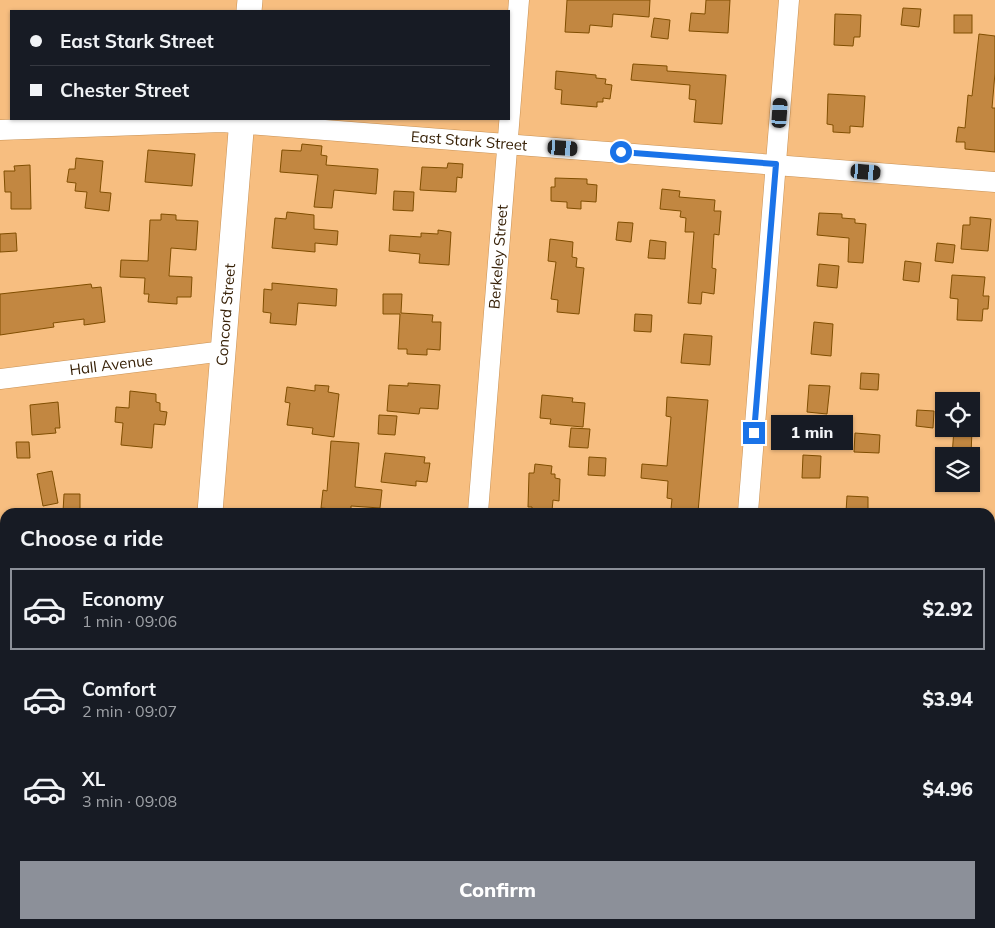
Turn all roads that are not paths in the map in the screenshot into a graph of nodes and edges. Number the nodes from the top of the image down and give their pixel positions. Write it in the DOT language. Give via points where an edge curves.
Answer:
graph roads {
  1 [pos="520,0"];
  2 [pos="789,0"];
  3 [pos="510,119"];
  4 [pos="510,120"];
  5 [pos="242,121"];
  6 [pos="0,130"];
  7 [pos="508,143"];
  8 [pos="776,164"];
  9 [pos="995,182"];
  10 [pos="224,351"];
  11 [pos="0,379"];
  12 [pos="210,508"];
  13 [pos="478,508"];
  14 [pos="748,508"];
  1 -- 3 [label="street, Berkeley Street"];
  2 -- 8 [label="street"];
  4 -- 7 [label="street, Berkeley Street"];
  5 -- 6 [label="street, East Stark Street"];
  5 -- 7 [label="street, East Stark Street"];
  5 -- 10 [label="main road, Concord Street"];
  7 -- 8 [label="street, East Stark Street"];
  7 -- 13 [label="street, Berkeley Street"];
  8 -- 9 [label="street, East Stark Street"];
  8 -- 14 [label="street"];
  10 -- 11 [label="street, Hall Avenue"];
  10 -- 12 [label="main road, Concord Street"];
}
